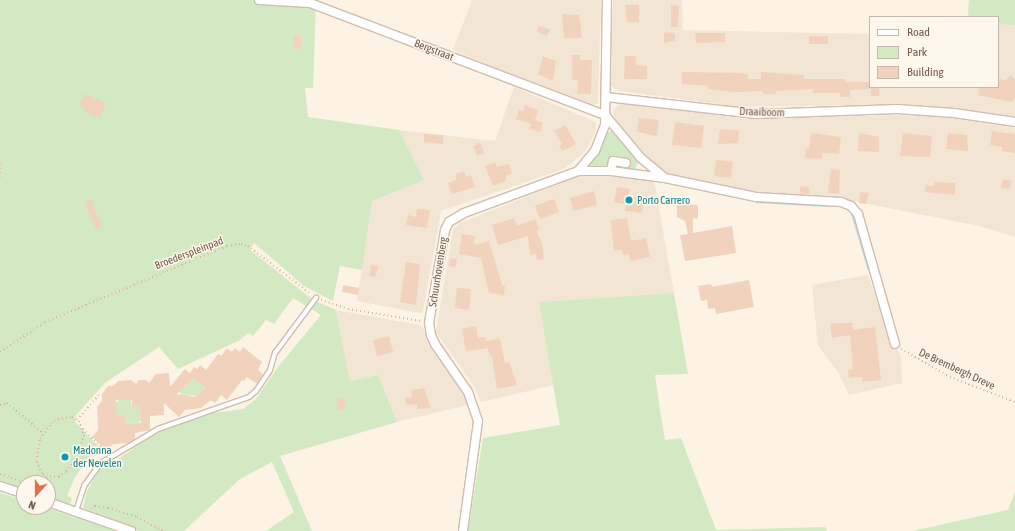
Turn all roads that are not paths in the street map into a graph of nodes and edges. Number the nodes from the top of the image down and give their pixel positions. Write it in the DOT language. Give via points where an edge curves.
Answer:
graph roads {
  1 [pos="259,0"];
  2 [pos="607,0"];
  3 [pos="606,97"];
  4 [pos="605,115"];
  5 [pos="1015,122"];
  6 [pos="626,163"];
  7 [pos="578,171"];
  8 [pos="611,171"];
  9 [pos="665,178"];
  10 [pos="316,298"];
  11 [pos="895,344"];
  12 [pos="0,486"];
  13 [pos="16,491"];
  14 [pos="56,505"];
  15 [pos="76,511"];
  16 [pos="131,531"];
  17 [pos="463,531"];
  1 -- 4 [label="street, Bergstraat" via="310,3"];
  2 -- 3 [label="street"];
  3 -- 4 [label="street, Schuurhovenberg"];
  3 -- 5 [label="street, Draaiboom" via="756,114 898,109 954,113"];
  4 -- 7 [label="street, Schuurhovenberg" via="600,140 590,159"];
  4 -- 9 [label="street" via="641,158"];
  6 -- 8 [label="street" via="613,161"];
  7 -- 8 [label="street"];
  7 -- 17 [label="street, Schuurhovenberg" via="464,213 449,222 445,230 429,323 435,344 468,392 478,421"];
  8 -- 9 [label="street"];
  9 -- 11 [label="street" via="756,197 841,202 851,206 858,214"];
  10 -- 15 [label="lane" via="275,353 266,379 249,397 158,429 101,463 84,486"];
  12 -- 13 [label="street"];
  14 -- 15 [label="street"];
  15 -- 16 [label="street"];
}
